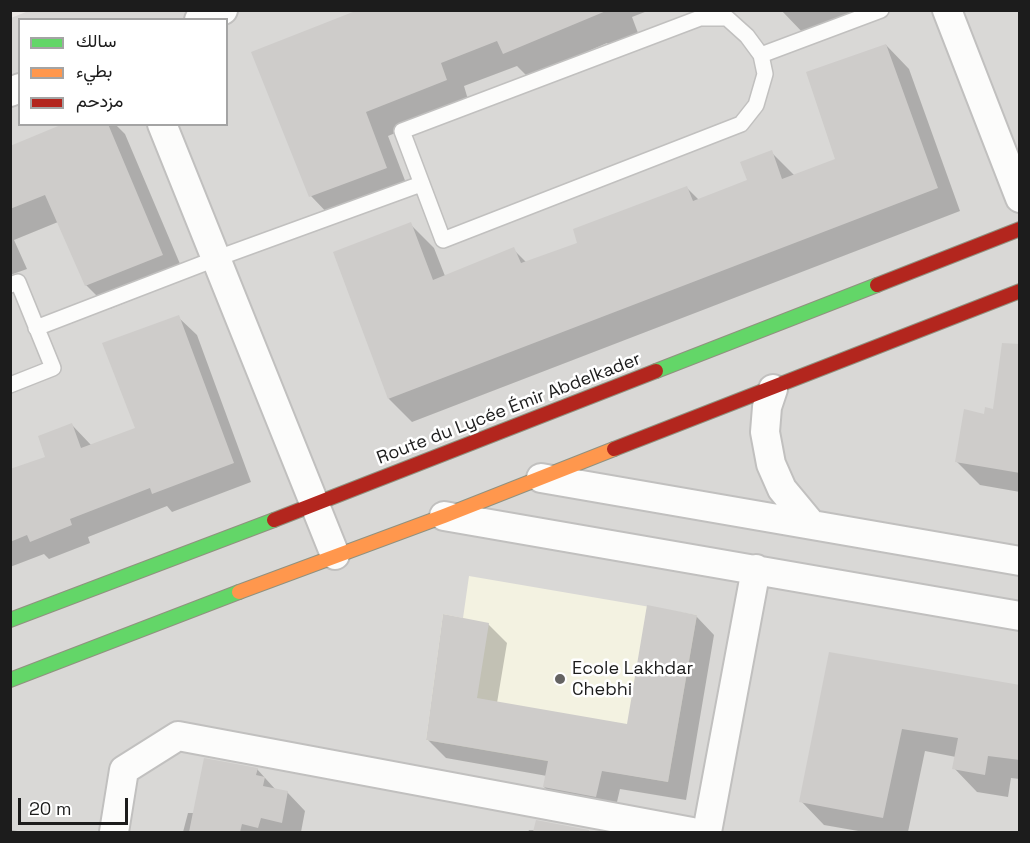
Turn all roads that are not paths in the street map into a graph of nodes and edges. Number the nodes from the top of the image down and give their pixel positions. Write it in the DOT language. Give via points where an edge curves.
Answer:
graph roads {
  1 [pos="223,10"];
  2 [pos="881,10"];
  3 [pos="947,10"];
  4 [pos="204,18"];
  5 [pos="761,55"];
  6 [pos="163,126"];
  7 [pos="421,184"];
  8 [pos="1020,198"];
  9 [pos="1020,229"];
  10 [pos="215,259"];
  11 [pos="10,285"];
  12 [pos="1020,291"];
  13 [pos="36,328"];
  14 [pos="10,385"];
  15 [pos="773,389"];
  16 [pos="541,478"];
  17 [pos="313,505"];
  18 [pos="444,516"];
  19 [pos="812,524"];
  20 [pos="335,555"];
  21 [pos="1020,561"];
  22 [pos="756,569"];
  23 [pos="1020,616"];
  24 [pos="10,620"];
  25 [pos="10,680"];
  26 [pos="114,832"];
  27 [pos="683,832"];
  28 [pos="707,832"];
  1 -- 4 [label="street"];
  2 -- 5 [label="lane"];
  3 -- 8 [label="street"];
  5 -- 7 [label="lane" via="727,18 700,18 402,131"];
  5 -- 7 [label="lane" via="765,74 756,105 741,124 443,240"];
  6 -- 10 [label="street"];
  7 -- 10 [label="lane"];
  9 -- 17 [label="street, Route du Lycée Émir Abdelkader"];
  10 -- 13 [label="lane"];
  10 -- 17 [label="street"];
  11 -- 13 [label="lane" via="18,282"];
  12 -- 15 [label="street"];
  13 -- 14 [label="lane" via="53,368"];
  15 -- 16 [label="street"];
  15 -- 19 [label="street" via="765,432 771,464 782,489"];
  16 -- 18 [label="street"];
  16 -- 19 [label="street"];
  17 -- 20 [label="street"];
  17 -- 24 [label="street, Route du Lycée Émir Abdelkader"];
  18 -- 20 [label="street"];
  18 -- 22 [label="street"];
  19 -- 21 [label="street"];
  20 -- 25 [label="street"];
  22 -- 23 [label="street"];
  22 -- 28 [label="street"];
  26 -- 27 [label="street" via="124,770 178,736"];
}
